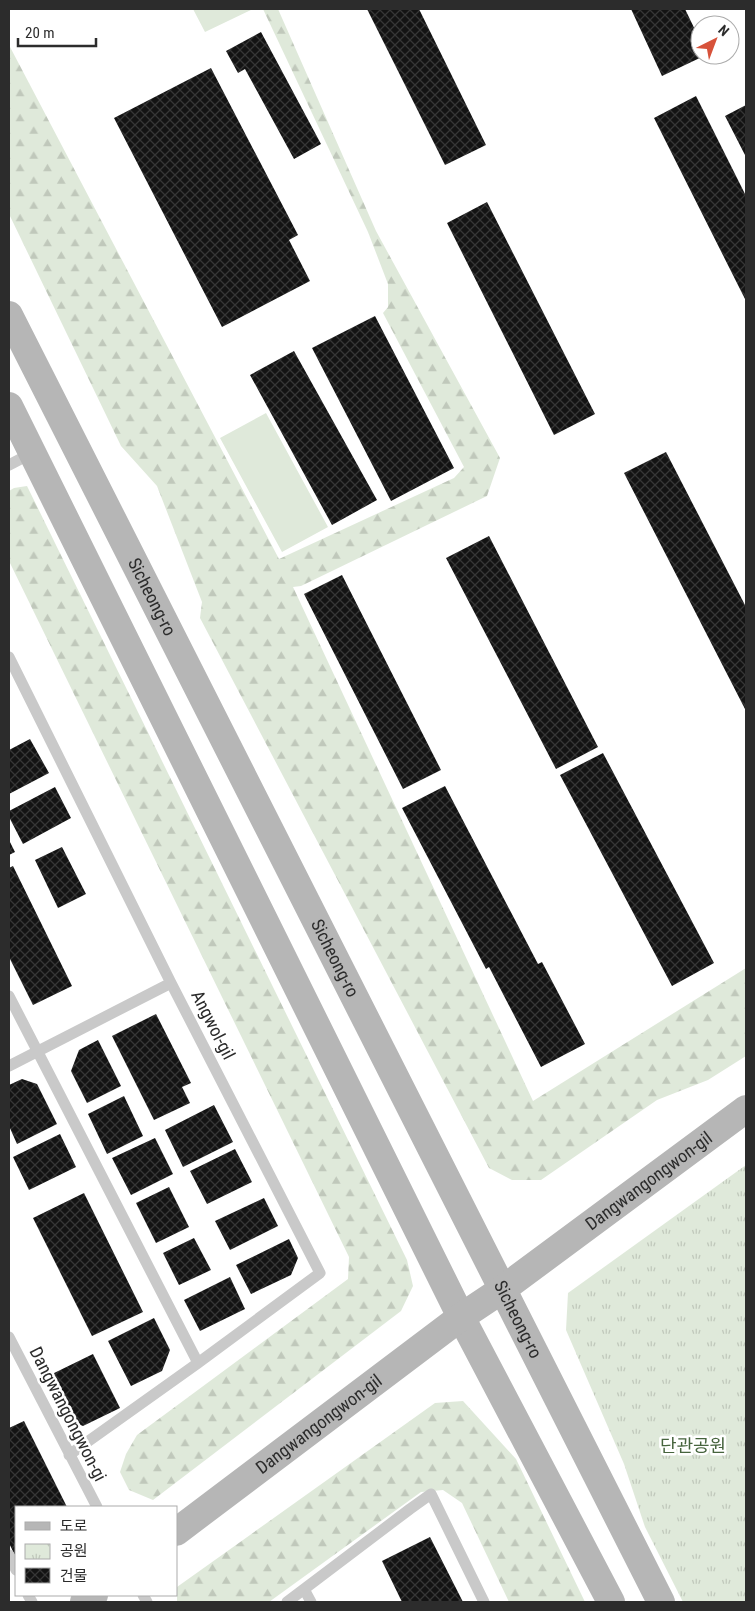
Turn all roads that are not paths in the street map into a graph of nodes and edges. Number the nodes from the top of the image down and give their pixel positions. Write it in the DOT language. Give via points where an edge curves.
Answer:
graph roads {
  1 [pos="9,315"];
  2 [pos="9,406"];
  3 [pos="20,459"];
  4 [pos="9,657"];
  5 [pos="172,983"];
  6 [pos="9,996"];
  7 [pos="36,1051"];
  8 [pos="9,1066"];
  9 [pos="746,1109"];
  10 [pos="503,1289"];
  11 [pos="461,1316"];
  12 [pos="9,1337"];
  13 [pos="198,1363"];
  14 [pos="69,1455"];
  15 [pos="96,1506"];
  16 [pos="178,1530"];
  17 [pos="9,1555"];
  18 [pos="15,1568"];
  19 [pos="304,1589"];
  20 [pos="287,1602"];
  21 [pos="311,1602"];
  22 [pos="484,1602"];
  23 [pos="610,1602"];
  24 [pos="661,1602"];
  1 -- 10 [label="street, Sicheong-ro"];
  2 -- 3 [label="street"];
  3 -- 11 [label="street"];
  4 -- 5 [label="lane, Angwol-gil"];
  5 -- 7 [label="lane"];
  5 -- 13 [label="lane, Angwol-gil" via="320,1273"];
  6 -- 7 [label="lane"];
  7 -- 8 [label="lane"];
  7 -- 13 [label="lane"];
  9 -- 10 [label="street, Dangwangongwon-gil"];
  10 -- 11 [label="street, Dangwangongwon-gil"];
  10 -- 24 [label="street, Sicheong-ro"];
  11 -- 16 [label="street, Dangwangongwon-gil"];
  11 -- 23 [label="street"];
  12 -- 14 [label="lane, Dangwangongwon-gi"];
  13 -- 14 [label="lane, Angwol-gil"];
  14 -- 15 [label="lane, Dangwangongwon-gi"];
  17 -- 18 [label="lane"];
  19 -- 20 [label="lane"];
  19 -- 21 [label="lane"];
  19 -- 22 [label="lane" via="431,1494"];
}
